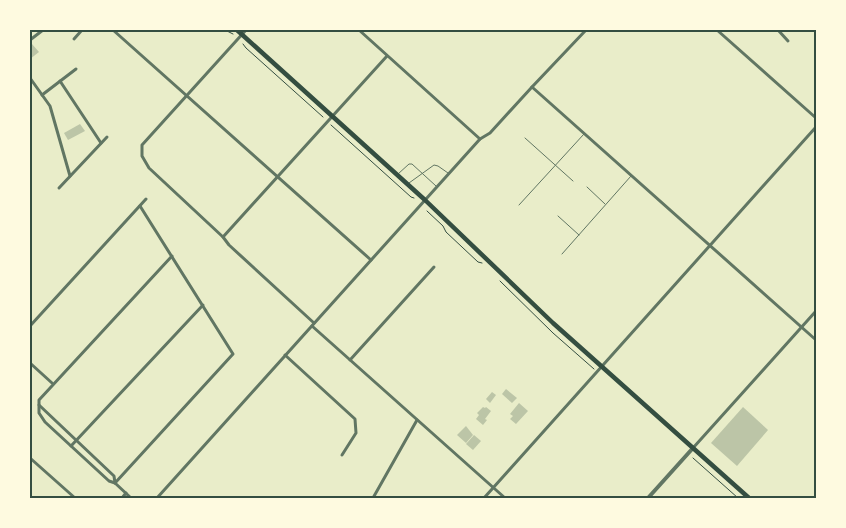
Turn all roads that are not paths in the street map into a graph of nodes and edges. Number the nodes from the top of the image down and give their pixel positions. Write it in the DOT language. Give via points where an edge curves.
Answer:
graph roads {
  1 [pos="43,30"];
  2 [pos="82,30"];
  3 [pos="113,30"];
  4 [pos="237,30"];
  5 [pos="359,30"];
  6 [pos="586,30"];
  7 [pos="718,30"];
  8 [pos="778,30"];
  9 [pos="244,32"];
  10 [pos="74,39"];
  11 [pos="30,40"];
  12 [pos="788,41"];
  13 [pos="387,56"];
  14 [pos="76,69"];
  15 [pos="30,78"];
  16 [pos="60,81"];
  17 [pos="532,86"];
  18 [pos="42,95"];
  19 [pos="186,96"];
  20 [pos="332,116"];
  21 [pos="816,118"];
  22 [pos="816,127"];
  23 [pos="584,133"];
  24 [pos="108,137"];
  25 [pos="526,138"];
  26 [pos="480,139"];
  27 [pos="101,144"];
  28 [pos="556,165"];
  29 [pos="422,173"];
  30 [pos="448,174"];
  31 [pos="397,175"];
  32 [pos="70,176"];
  33 [pos="632,176"];
  34 [pos="277,177"];
  35 [pos="573,181"];
  36 [pos="408,184"];
  37 [pos="437,187"];
  38 [pos="586,187"];
  39 [pos="59,188"];
  40 [pos="146,199"];
  41 [pos="425,200"];
  42 [pos="606,205"];
  43 [pos="140,206"];
  44 [pos="519,206"];
  45 [pos="558,216"];
  46 [pos="579,235"];
  47 [pos="223,237"];
  48 [pos="710,246"];
  49 [pos="562,254"];
  50 [pos="172,256"];
  51 [pos="370,260"];
  52 [pos="434,266"];
  53 [pos="204,306"];
  54 [pos="816,311"];
  55 [pos="313,324"];
  56 [pos="30,326"];
  57 [pos="801,327"];
  58 [pos="816,340"];
  59 [pos="285,356"];
  60 [pos="350,360"];
  61 [pos="30,362"];
  62 [pos="601,366"];
  63 [pos="52,383"];
  64 [pos="38,405"];
  65 [pos="417,420"];
  66 [pos="76,441"];
  67 [pos="71,446"];
  68 [pos="693,448"];
  69 [pos="342,455"];
  70 [pos="30,458"];
  71 [pos="115,483"];
  72 [pos="493,488"];
  73 [pos="126,493"];
  74 [pos="75,498"];
  75 [pos="122,498"];
  76 [pos="131,498"];
  77 [pos="157,498"];
  78 [pos="373,498"];
  79 [pos="484,498"];
  80 [pos="505,498"];
  81 [pos="648,498"];
  82 [pos="749,498"];
  1 -- 11 [label="street"];
  2 -- 10 [label="street"];
  3 -- 19 [label="street"];
  4 -- 9 [label="main road"];
  5 -- 13 [label="street"];
  6 -- 17 [label="street"];
  7 -- 21 [label="street"];
  8 -- 12 [label="street"];
  9 -- 19 [label="street"];
  9 -- 20 [label="main road"];
  13 -- 20 [label="street"];
  13 -- 26 [label="street"];
  14 -- 16 [label="street"];
  15 -- 18 [label="street"];
  16 -- 18 [label="street"];
  16 -- 27 [label="street"];
  17 -- 23 [label="street"];
  17 -- 26 [label="street" via="490,133"];
  18 -- 32 [label="street" via="50,106"];
  19 -- 34 [label="street"];
  19 -- 47 [label="street" via="142,145 142,156 149,168"];
  20 -- 31 [label="main road"];
  20 -- 34 [label="street"];
  22 -- 48 [label="street"];
  23 -- 28 [label="lane"];
  23 -- 33 [label="street"];
  24 -- 27 [label="street"];
  25 -- 28 [label="lane"];
  26 -- 30 [label="street"];
  27 -- 32 [label="street"];
  28 -- 35 [label="lane"];
  28 -- 44 [label="lane"];
  29 -- 30 [label="lane" via="434,164"];
  29 -- 31 [label="lane" via="411,164"];
  29 -- 36 [label="lane"];
  29 -- 37 [label="lane"];
  30 -- 37 [label="street"];
  31 -- 36 [label="main road"];
  32 -- 39 [label="street"];
  33 -- 42 [label="lane"];
  33 -- 48 [label="street"];
  34 -- 47 [label="street"];
  34 -- 51 [label="street"];
  36 -- 41 [label="main road"];
  37 -- 41 [label="street"];
  38 -- 42 [label="lane"];
  40 -- 43 [label="street"];
  41 -- 51 [label="street"];
  41 -- 62 [label="main road"];
  42 -- 46 [label="lane"];
  43 -- 50 [label="street"];
  43 -- 56 [label="street"];
  45 -- 46 [label="lane"];
  46 -- 49 [label="lane"];
  47 -- 55 [label="street"];
  48 -- 57 [label="street"];
  48 -- 62 [label="street"];
  50 -- 53 [label="street"];
  50 -- 63 [label="street"];
  51 -- 55 [label="street"];
  52 -- 60 [label="street"];
  53 -- 66 [label="street"];
  53 -- 71 [label="street" via="232,350 232,357"];
  54 -- 57 [label="street"];
  55 -- 59 [label="street"];
  55 -- 60 [label="street"];
  57 -- 58 [label="street"];
  57 -- 68 [label="street"];
  59 -- 69 [label="street" via="355,419 356,433"];
  59 -- 77 [label="street"];
  60 -- 65 [label="street"];
  61 -- 63 [label="street"];
  62 -- 68 [label="main road"];
  62 -- 72 [label="street"];
  63 -- 64 [label="street" via="40,397"];
  64 -- 66 [label="street"];
  64 -- 67 [label="street" via="45,422"];
  65 -- 72 [label="street"];
  65 -- 78 [label="street"];
  66 -- 67 [label="street"];
  66 -- 71 [label="street" via="114,476"];
  67 -- 71 [label="street"];
  68 -- 81 [label="street"];
  68 -- 82 [label="main road"];
  70 -- 74 [label="street"];
  71 -- 73 [label="street"];
  72 -- 79 [label="street"];
  72 -- 80 [label="street"];
  73 -- 75 [label="street"];
  73 -- 76 [label="street"];
}
